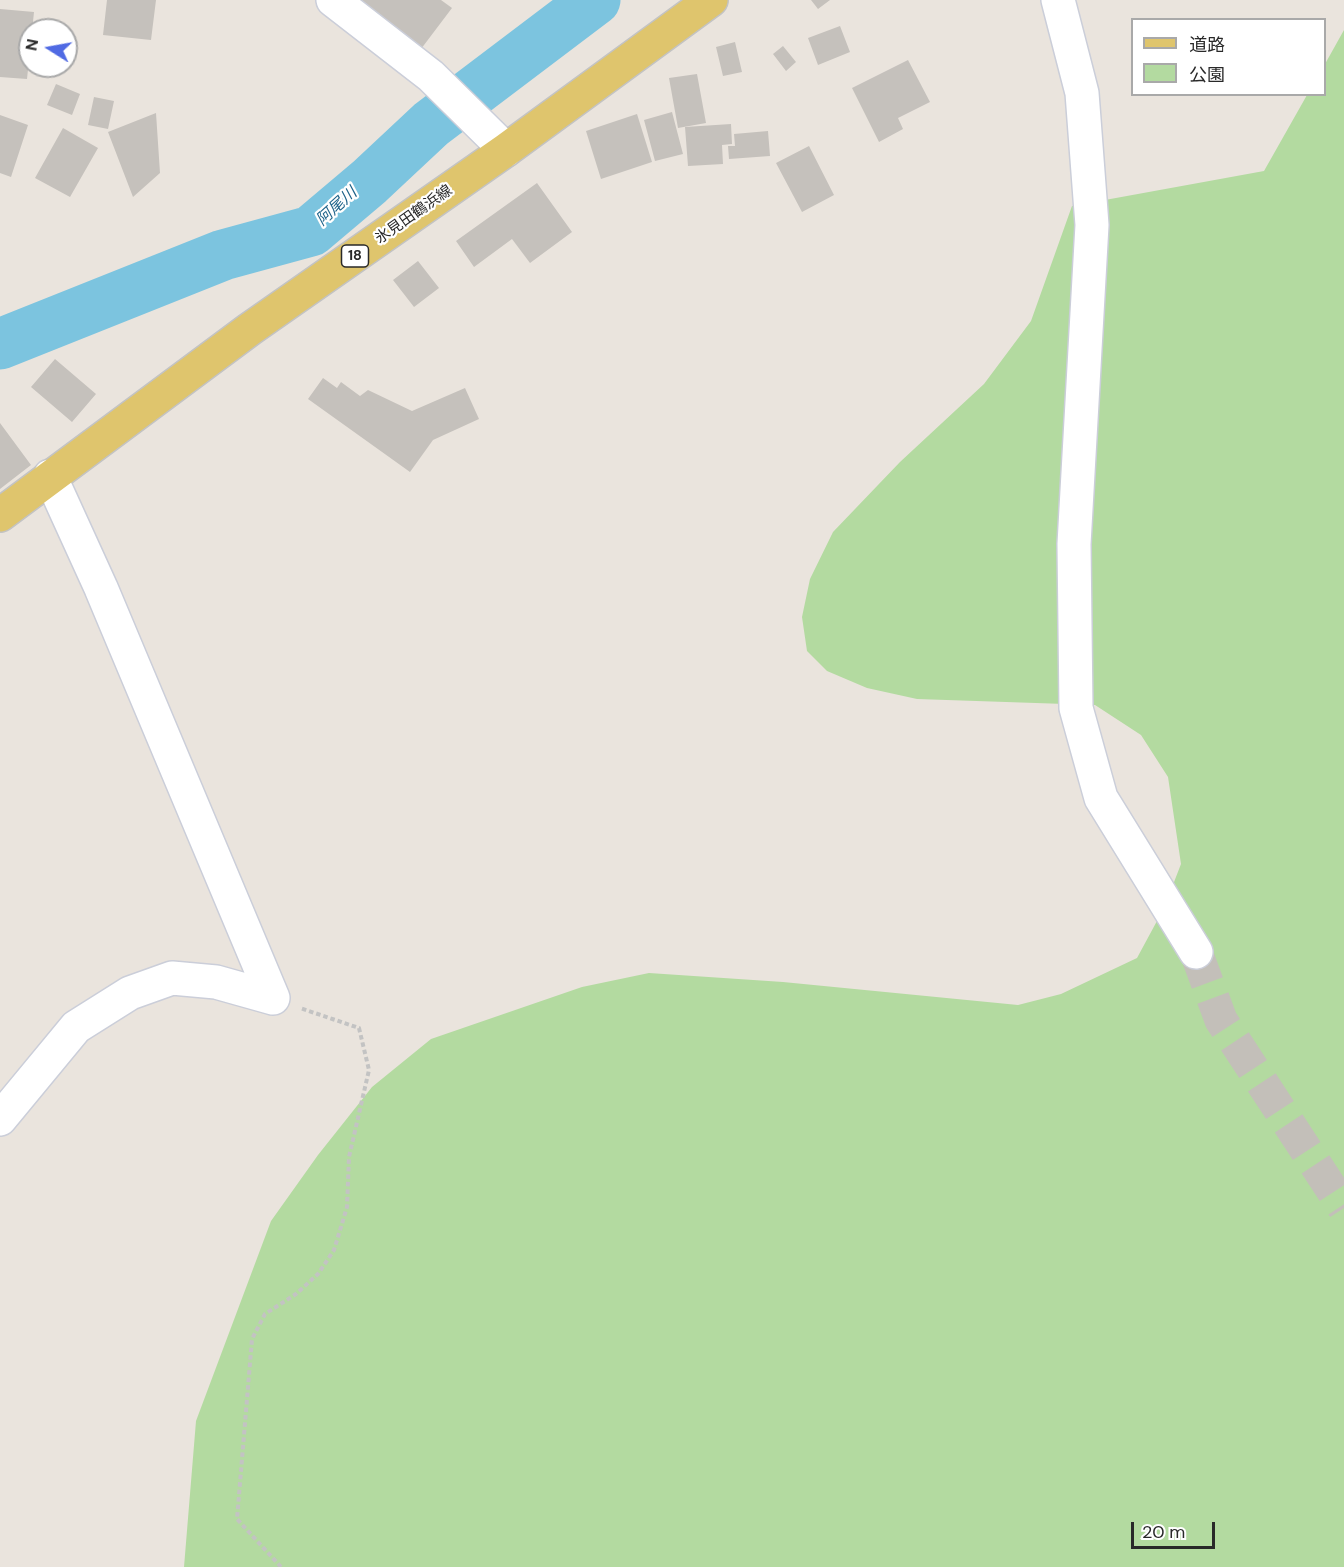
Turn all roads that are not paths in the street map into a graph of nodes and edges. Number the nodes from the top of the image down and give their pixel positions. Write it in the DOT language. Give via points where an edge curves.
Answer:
graph roads {
  1 [pos="333,0"];
  2 [pos="711,0"];
  3 [pos="1058,0"];
  4 [pos="506,150"];
  5 [pos="50,476"];
  6 [pos="0,515"];
  7 [pos="1196,952"];
  8 [pos="0,1119"];
  1 -- 4 [label="street" via="431,76"];
  2 -- 4 [label="main road, 氷見田鶴浜線 / 18"];
  3 -- 7 [label="street" via="1082,93 1092,225 1074,544 1076,708 1101,798"];
  4 -- 5 [label="main road, 氷見田鶴浜線 / 18" via="250,329"];
  5 -- 6 [label="main road, 氷見田鶴浜線 / 18"];
  5 -- 8 [label="street" via="273,998 216,982 171,978 130,993 76,1028"];
}
